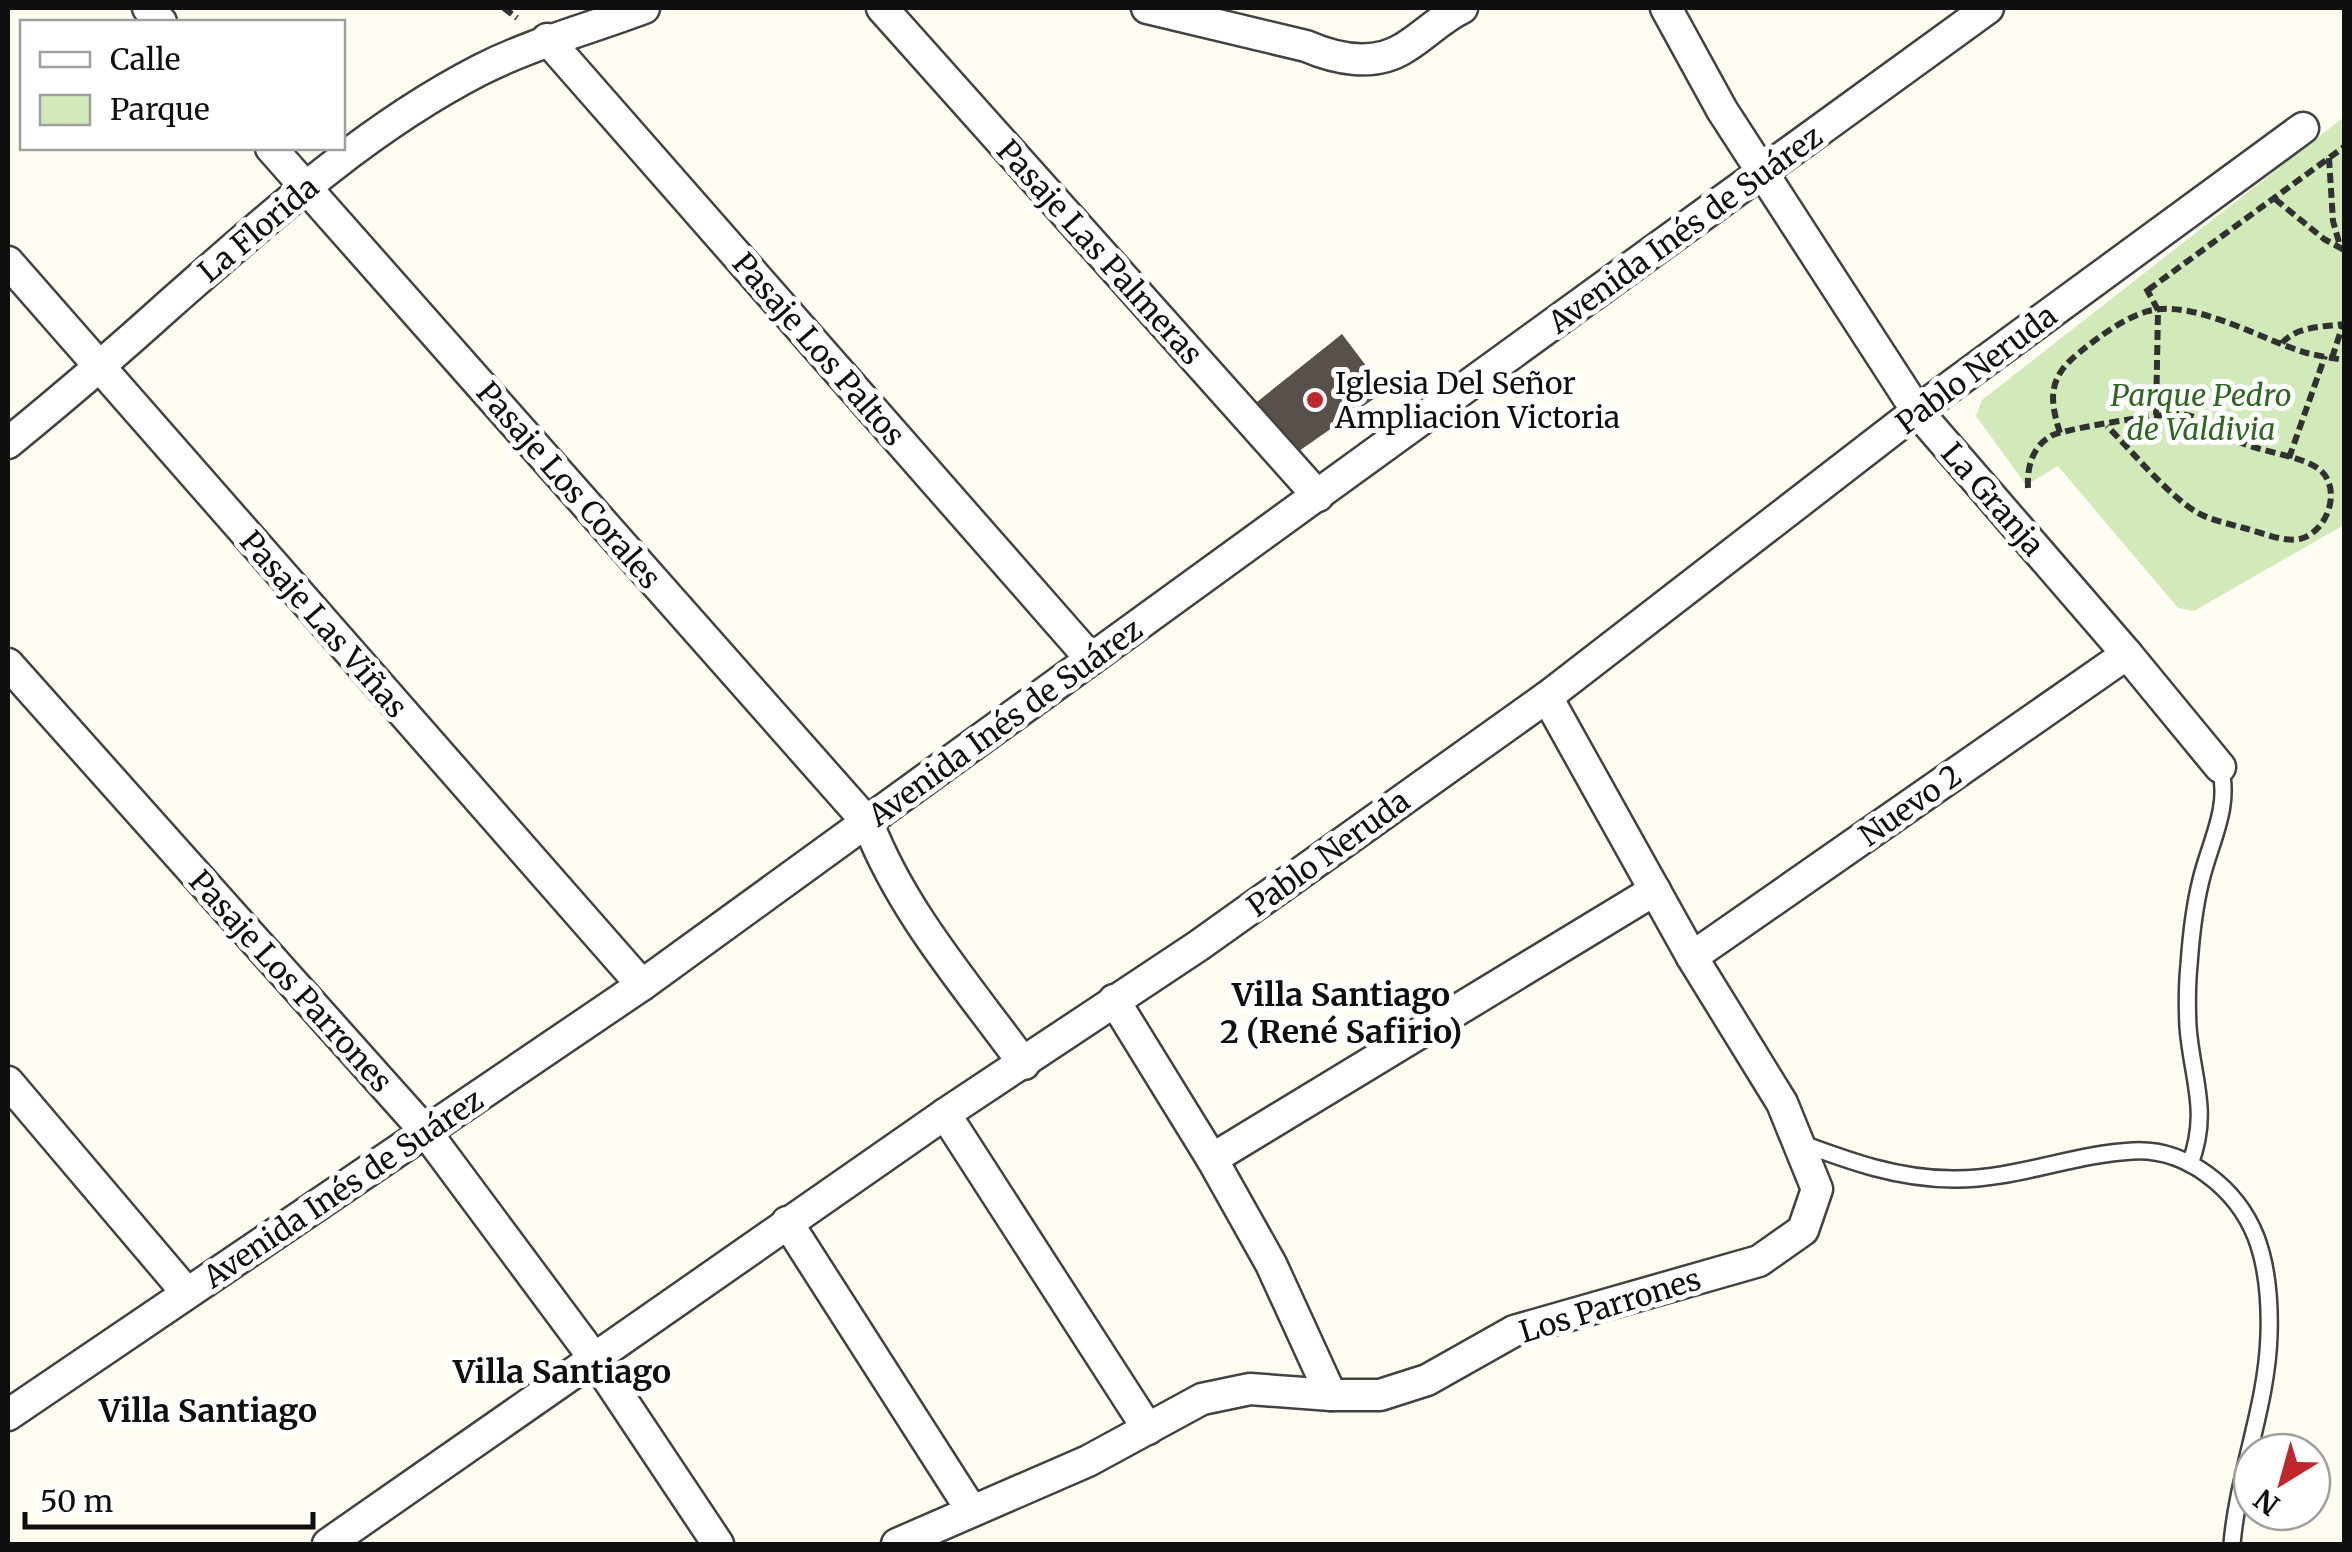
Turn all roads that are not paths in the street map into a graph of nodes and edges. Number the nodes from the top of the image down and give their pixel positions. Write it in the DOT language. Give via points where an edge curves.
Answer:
graph roads {
  1 [pos="644,8"];
  2 [pos="882,8"];
  3 [pos="1147,8"];
  4 [pos="1456,8"];
  5 [pos="1666,8"];
  6 [pos="1988,8"];
  7 [pos="547,39"];
  8 [pos="2303,128"];
  9 [pos="273,150"];
  10 [pos="1764,171"];
  11 [pos="305,186"];
  12 [pos="8,262"];
  13 [pos="99,368"];
  14 [pos="1917,411"];
  15 [pos="8,443"];
  16 [pos="1318,496"];
  17 [pos="2128,654"];
  18 [pos="1091,659"];
  19 [pos="8,664"];
  20 [pos="1546,697"];
  21 [pos="2220,767"];
  22 [pos="868,823"];
  23 [pos="1654,890"];
  24 [pos="1692,956"];
  25 [pos="642,985"];
  26 [pos="1114,1000"];
  27 [pos="1024,1064"];
  28 [pos="8,1082"];
  29 [pos="945,1114"];
  30 [pos="426,1132"];
  31 [pos="1798,1142"];
  32 [pos="1212,1160"];
  33 [pos="2190,1164"];
  34 [pos="788,1222"];
  35 [pos="187,1293"];
  36 [pos="594,1358"];
  37 [pos="1331,1395"];
  38 [pos="8,1415"];
  39 [pos="1148,1429"];
  40 [pos="972,1511"];
  41 [pos="328,1544"];
  42 [pos="718,1544"];
  43 [pos="897,1544"];
  44 [pos="2232,1544"];
  1 -- 7 [label="street, La Florida"];
  2 -- 16 [label="street, Pasaje Las Palmeras"];
  3 -- 4 [label="street" via="1362,60 1400,50"];
  5 -- 10 [label="street, La Granja"];
  6 -- 10 [label="street, Avenida Inés de Suárez"];
  7 -- 11 [label="street, La Florida" via="418,107"];
  7 -- 18 [label="street, Pasaje Los Paltos"];
  8 -- 14 [label="street, Pablo Neruda"];
  9 -- 11 [label="street, Pasaje Los Corales"];
  10 -- 14 [label="street, La Granja"];
  10 -- 16 [label="street, Avenida Inés de Suárez"];
  11 -- 13 [label="street, La Florida"];
  11 -- 22 [label="street, Pasaje Los Corales"];
  12 -- 13 [label="street, Pasaje Las Viñas"];
  13 -- 15 [label="street, La Florida"];
  13 -- 25 [label="street, Pasaje Las Viñas"];
  14 -- 17 [label="street, La Granja"];
  14 -- 20 [label="street, Pablo Neruda"];
  16 -- 18 [label="street, Avenida Inés de Suárez"];
  17 -- 21 [label="street, La Granja"];
  17 -- 24 [label="street, Nuevo 2"];
  18 -- 22 [label="street, Avenida Inés de Suárez"];
  19 -- 30 [label="street, Pasaje Los Parrones"];
  20 -- 23 [label="street, Los Parrones"];
  20 -- 26 [label="street, Pablo Neruda"];
  21 -- 33 [label="lane" via="2223,806 2200,880 2188,969 2188,1029 2201,1108"];
  22 -- 25 [label="street, Avenida Inés de Suárez"];
  22 -- 27 [label="street, Pasaje Los Corales" via="902,895"];
  23 -- 24 [label="street, Los Parrones"];
  23 -- 32 [label="street"];
  24 -- 31 [label="street, Los Parrones" via="1782,1103"];
  25 -- 30 [label="street, Avenida Inés de Suárez"];
  26 -- 27 [label="street, Pablo Neruda"];
  26 -- 32 [label="street"];
  27 -- 29 [label="street, Pablo Neruda"];
  28 -- 35 [label="street"];
  29 -- 34 [label="street, Pablo Neruda"];
  29 -- 39 [label="street"];
  30 -- 35 [label="street, Avenida Inés de Suárez"];
  30 -- 36 [label="street, Pasaje Los Parrones"];
  31 -- 33 [label="lane" via="1918,1178 1995,1176 2136,1151"];
  31 -- 37 [label="street, Los Parrones" via="1817,1189 1804,1230 1759,1260 1514,1331 1427,1380 1380,1395"];
  32 -- 37 [label="street"];
  33 -- 44 [label="lane" via="2225,1190 2249,1222 2267,1295 2266,1370"];
  34 -- 36 [label="street, Pablo Neruda"];
  34 -- 40 [label="street"];
  35 -- 38 [label="street, Avenida Inés de Suárez"];
  36 -- 41 [label="street, Pablo Neruda"];
  36 -- 42 [label="street, Pasaje Los Parrones"];
  37 -- 39 [label="street, Los Parrones" via="1250,1389 1202,1399"];
  39 -- 40 [label="street, Los Parrones"];
  40 -- 43 [label="street, Los Parrones"];
}
